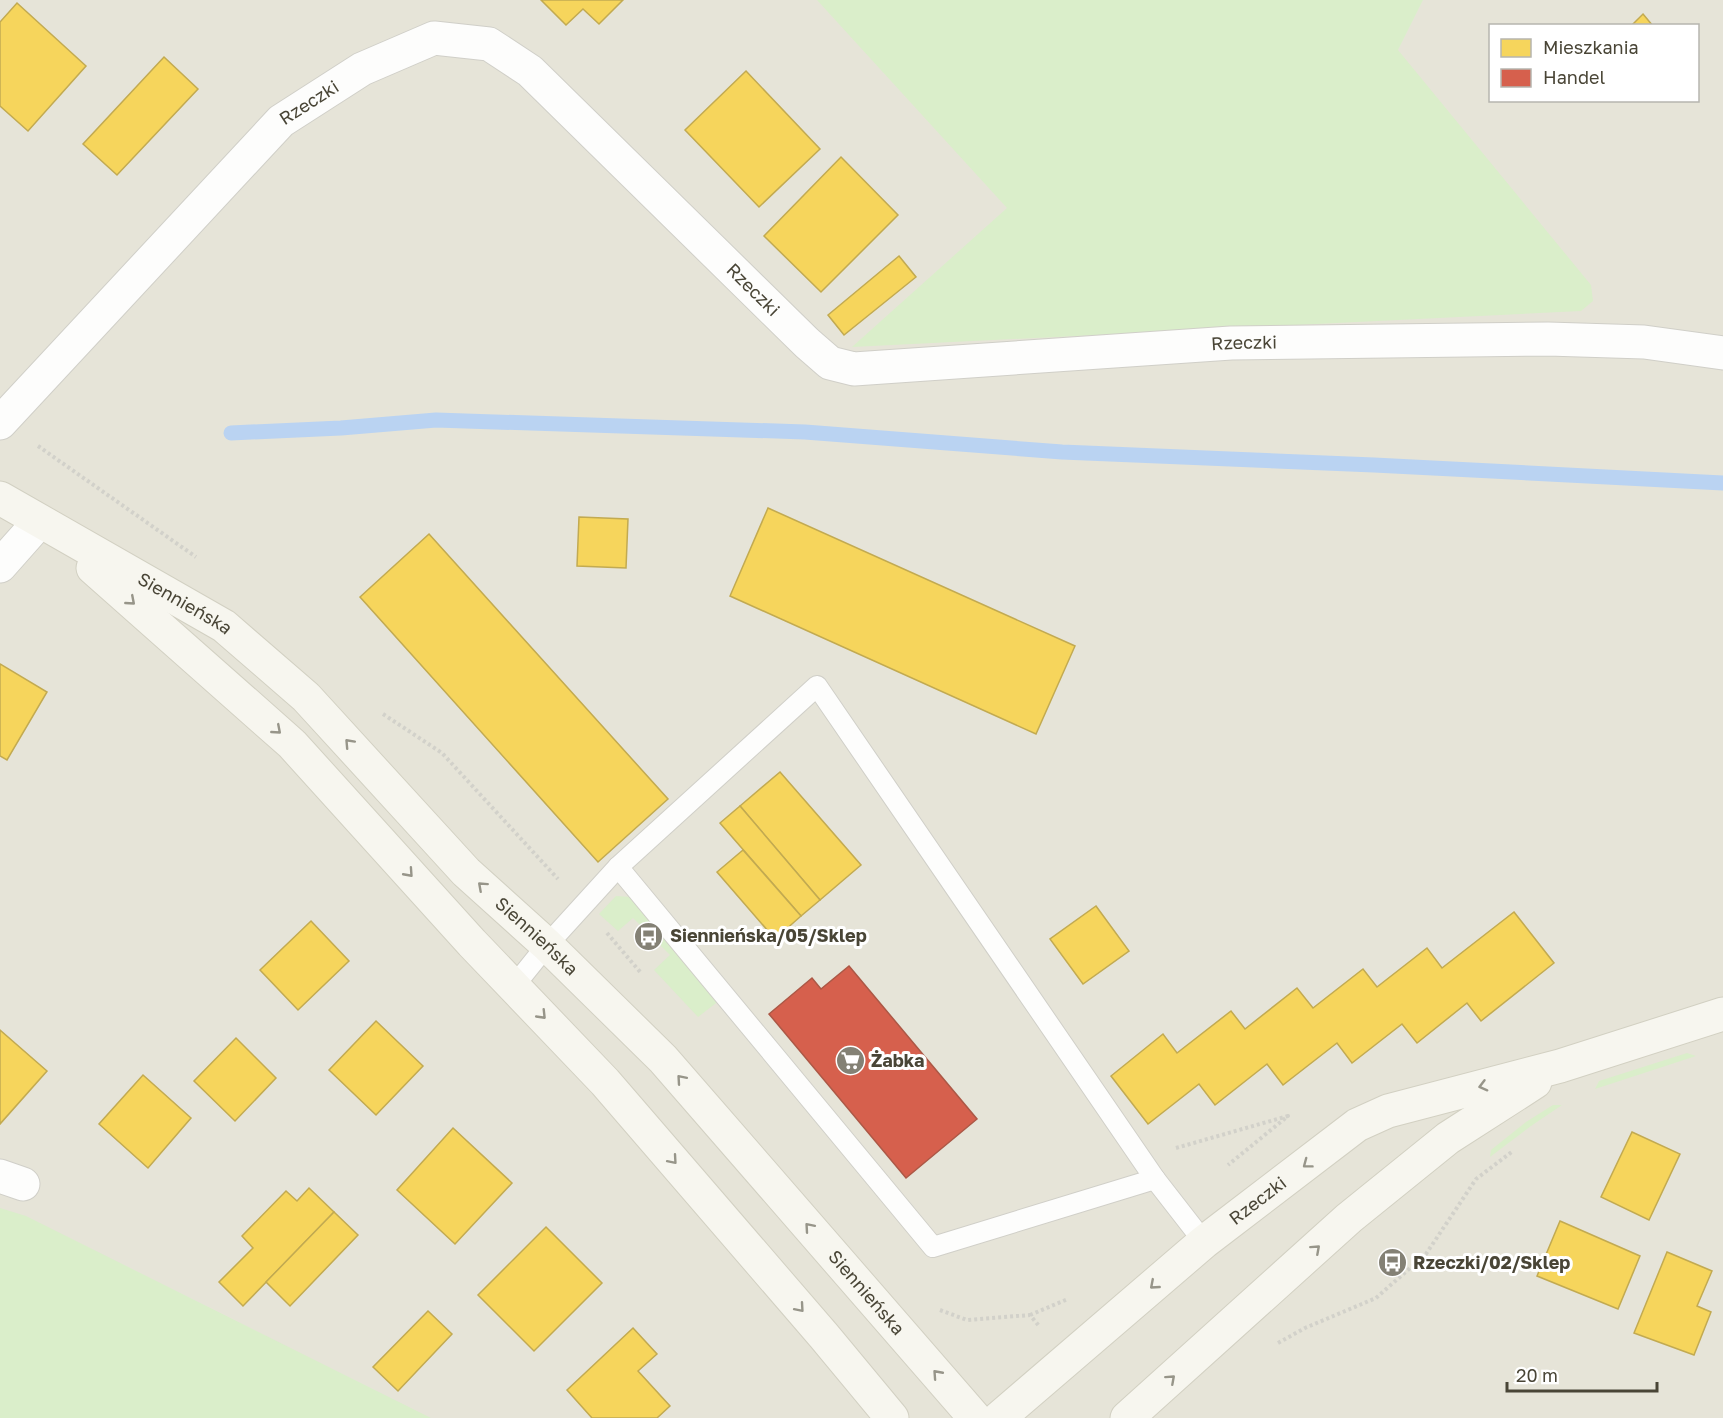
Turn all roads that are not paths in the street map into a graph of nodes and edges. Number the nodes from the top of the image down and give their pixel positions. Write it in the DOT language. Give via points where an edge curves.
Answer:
graph roads {
  1 [pos="1723,353"];
  2 [pos="0,423"];
  3 [pos="0,498"];
  4 [pos="39,522"];
  5 [pos="0,566"];
  6 [pos="618,867"];
  7 [pos="547,945"];
  8 [pos="514,986"];
  9 [pos="1723,1014"];
  10 [pos="1560,1066"];
  11 [pos="1155,1179"];
  12 [pos="1204,1242"];
  13 [pos="892,1418"];
  14 [pos="975,1418"];
  15 [pos="999,1418"];
  16 [pos="1127,1418"];
  1 -- 2 [label="street, Rzeczki" via="1644,342 1548,339 1231,343 854,369 830,363 807,343 530,71 489,44 434,38 362,69 281,121"];
  3 -- 4 [label="main road, Siennieńska"];
  4 -- 5 [label="street"];
  7 -- 4 [label="main road, Siennieńska, one-way" via="466,872 306,696 224,626"];
  4 -- 8 [label="main road, Siennieńska, one-way" via="292,744"];
  6 -- 7 [label="lane"];
  6 -- 11 [label="lane" via="933,1247"];
  6 -- 11 [label="lane" via="817,686"];
  7 -- 8 [label="lane"];
  14 -- 7 [label="main road, Siennieńska, one-way" via="663,1059"];
  8 -- 13 [label="main road, Siennieńska, one-way" via="605,1082"];
  9 -- 10 [label="main road, Rzeczki"];
  10 -- 12 [label="main road, Rzeczki, one-way" via="1388,1111 1358,1125"];
  16 -- 10 [label="main road, Rzeczki, one-way" via="1349,1218 1439,1145"];
  11 -- 12 [label="lane"];
  12 -- 15 [label="main road, Rzeczki, one-way"];
}
